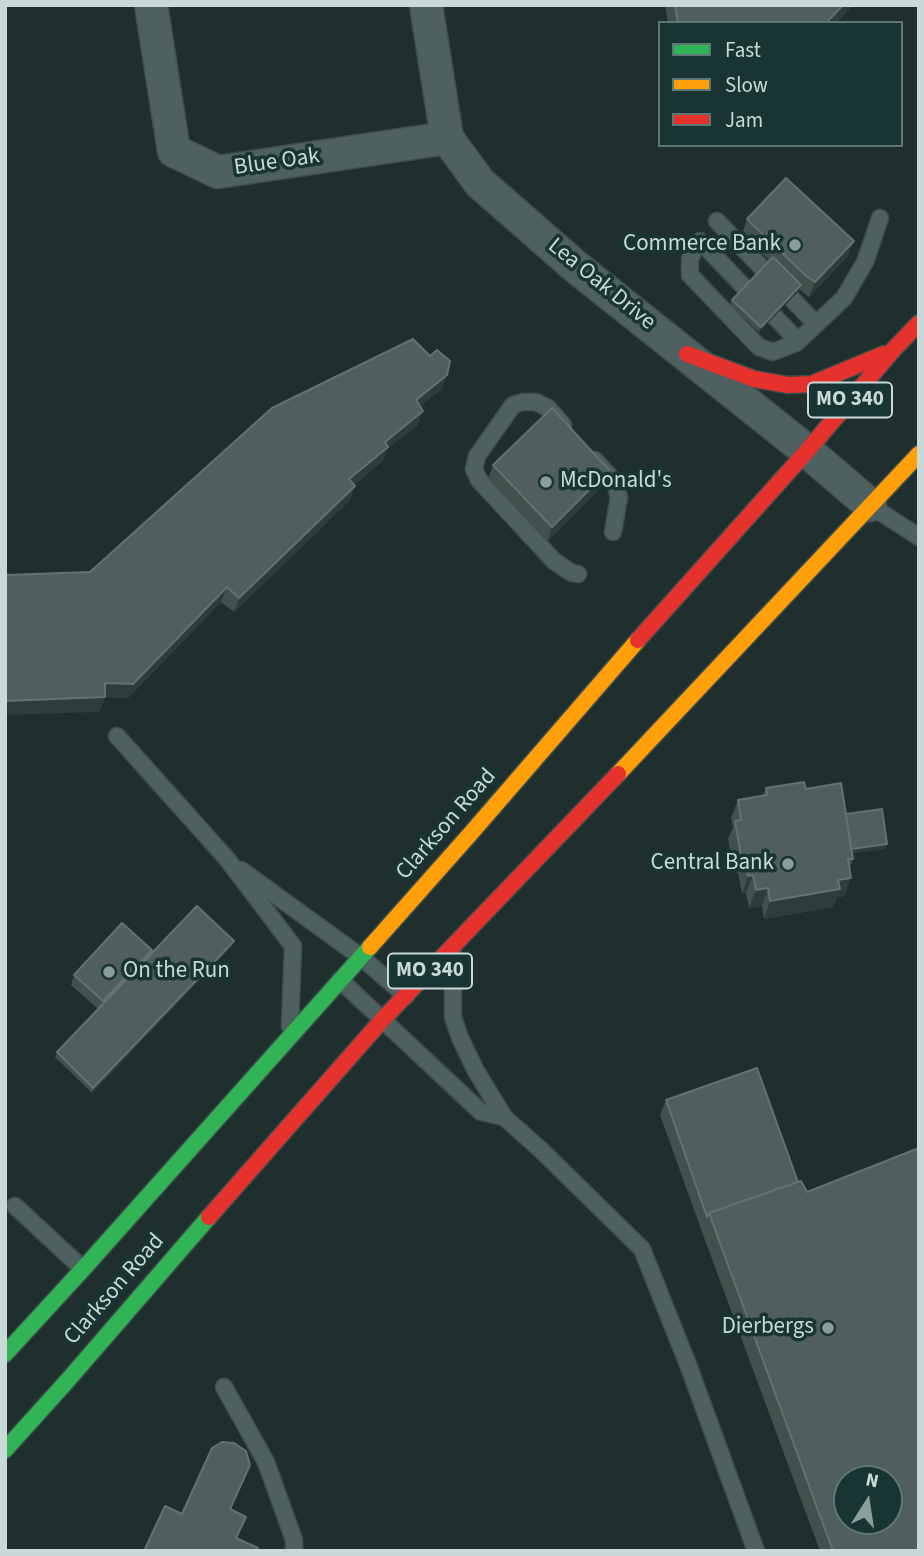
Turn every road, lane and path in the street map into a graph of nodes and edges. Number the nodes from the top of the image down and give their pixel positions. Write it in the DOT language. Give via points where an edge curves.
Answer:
graph roads {
  1 [pos="151,5"];
  2 [pos="426,5"];
  3 [pos="447,138"];
  4 [pos="880,218"];
  5 [pos="716,221"];
  6 [pos="764,270"];
  7 [pos="747,289"];
  8 [pos="791,298"];
  9 [pos="774,316"];
  10 [pos="919,323"];
  11 [pos="816,324"];
  12 [pos="798,341"];
  13 [pos="893,351"];
  14 [pos="687,354"];
  15 [pos="807,451"];
  16 [pos="919,454"];
  17 [pos="870,505"];
  18 [pos="613,533"];
  19 [pos="919,537"];
  20 [pos="578,574"];
  21 [pos="117,736"];
  22 [pos="227,859"];
  23 [pos="454,946"];
  24 [pos="361,957"];
  25 [pos="340,980"];
  26 [pos="406,996"];
  27 [pos="383,1019"];
  28 [pos="290,1036"];
  29 [pos="504,1117"];
  30 [pos="15,1206"];
  31 [pos="83,1269"];
  32 [pos="5,1354"];
  33 [pos="224,1387"];
  34 [pos="5,1450"];
  35 [pos="294,1551"];
  36 [pos="756,1551"];
  1 -- 3 [label="street, Blue Oak" via="174,151 218,172"];
  2 -- 3 [label="street, Lea Oak Drive"];
  3 -- 14 [label="street, Lea Oak Drive" via="480,183 576,267"];
  4 -- 11 [label="lane" via="865,262 844,298"];
  5 -- 6 [label="lane"];
  7 -- 12 [label="lane" via="698,243 690,259 690,275 759,346 773,352"];
  8 -- 11 [label="lane"];
  9 -- 12 [label="lane"];
  10 -- 13 [label="main road, Clarkson Road / MO 340"];
  11 -- 12 [label="lane"];
  13 -- 14 [label="main road" via="812,384 788,386 754,379"];
  13 -- 15 [label="main road, Clarkson Road / MO 340"];
  14 -- 15 [label="street, Lea Oak Drive"];
  15 -- 17 [label="street, Lea Oak Drive"];
  15 -- 24 [label="main road, Clarkson Road / MO 340"];
  16 -- 17 [label="main road, Clarkson Road / MO 340"];
  17 -- 19 [label="lane"];
  17 -- 23 [label="main road, Clarkson Road / MO 340"];
  18 -- 20 [label="lane" via="619,497 614,481 548,408 536,402 513,405 477,456 474,469 554,561"];
  21 -- 22 [label="lane"];
  22 -- 24 [label="lane"];
  22 -- 28 [label="lane" via="293,946"];
  23 -- 26 [label="main road, Clarkson Road / MO 340"];
  23 -- 29 [label="lane" via="453,1017 476,1071"];
  24 -- 25 [label="main road, Clarkson Road / MO 340"];
  24 -- 26 [label="lane"];
  25 -- 27 [label="lane"];
  25 -- 28 [label="main road, Clarkson Road / MO 340"];
  26 -- 27 [label="main road, Clarkson Road / MO 340"];
  27 -- 29 [label="lane" via="481,1112"];
  27 -- 34 [label="main road, Clarkson Road / MO 340"];
  28 -- 31 [label="main road, Clarkson Road / MO 340"];
  29 -- 36 [label="lane" via="642,1249"];
  30 -- 31 [label="lane"];
  31 -- 32 [label="main road, Clarkson Road / MO 340"];
  33 -- 35 [label="lane" via="266,1462"];
}
